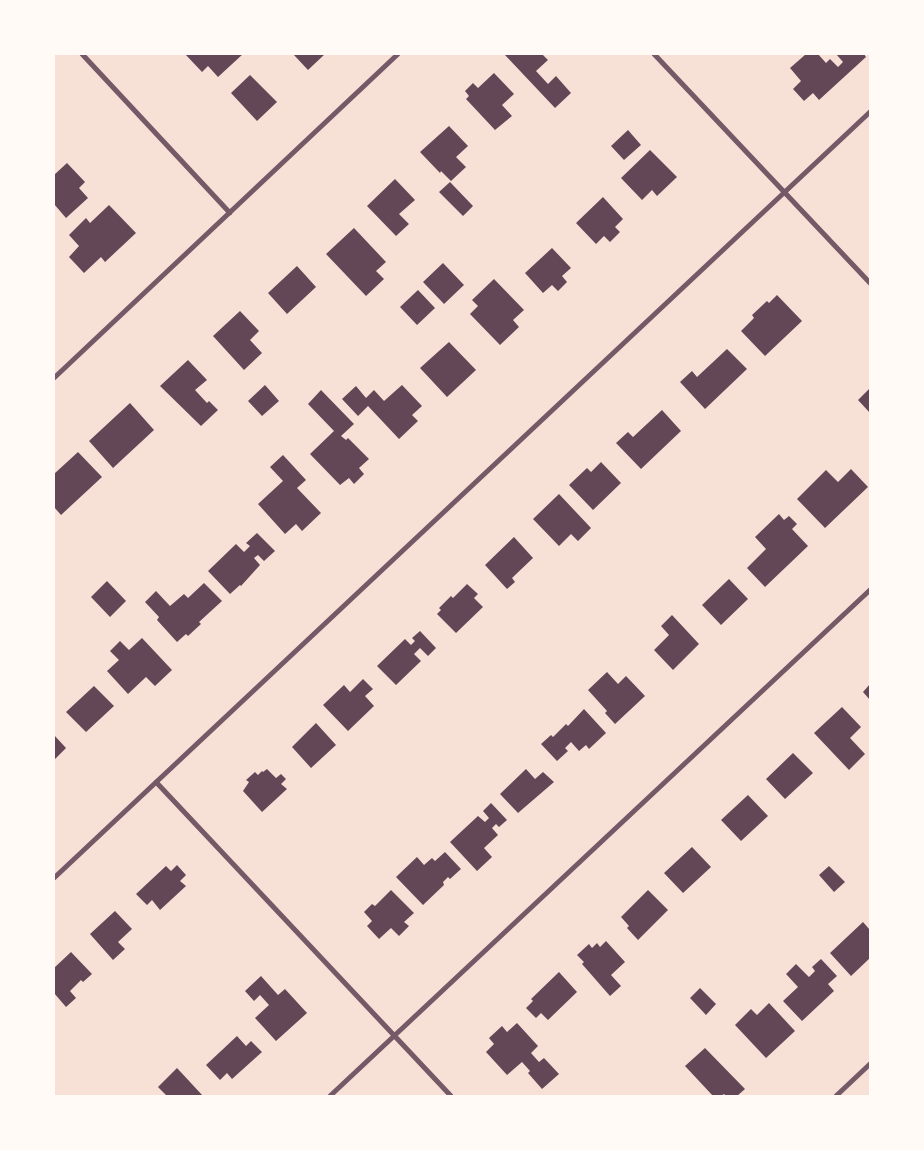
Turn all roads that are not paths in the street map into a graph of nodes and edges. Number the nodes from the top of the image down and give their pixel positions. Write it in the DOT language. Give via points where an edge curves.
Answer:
graph roads {
  1 [pos="82,54"];
  2 [pos="398,54"];
  3 [pos="654,54"];
  4 [pos="870,112"];
  5 [pos="785,193"];
  6 [pos="230,212"];
  7 [pos="870,283"];
  8 [pos="54,378"];
  9 [pos="870,590"];
  10 [pos="156,782"];
  11 [pos="54,878"];
  12 [pos="394,1036"];
  13 [pos="870,1064"];
  14 [pos="330,1096"];
  15 [pos="451,1096"];
  16 [pos="836,1096"];
  1 -- 6 [label="street"];
  2 -- 6 [label="street"];
  3 -- 5 [label="street"];
  4 -- 5 [label="street"];
  5 -- 7 [label="street"];
  5 -- 10 [label="street"];
  6 -- 8 [label="street"];
  9 -- 12 [label="street"];
  10 -- 11 [label="street"];
  10 -- 12 [label="street"];
  12 -- 14 [label="street"];
  12 -- 15 [label="street"];
  13 -- 16 [label="street"];
}
